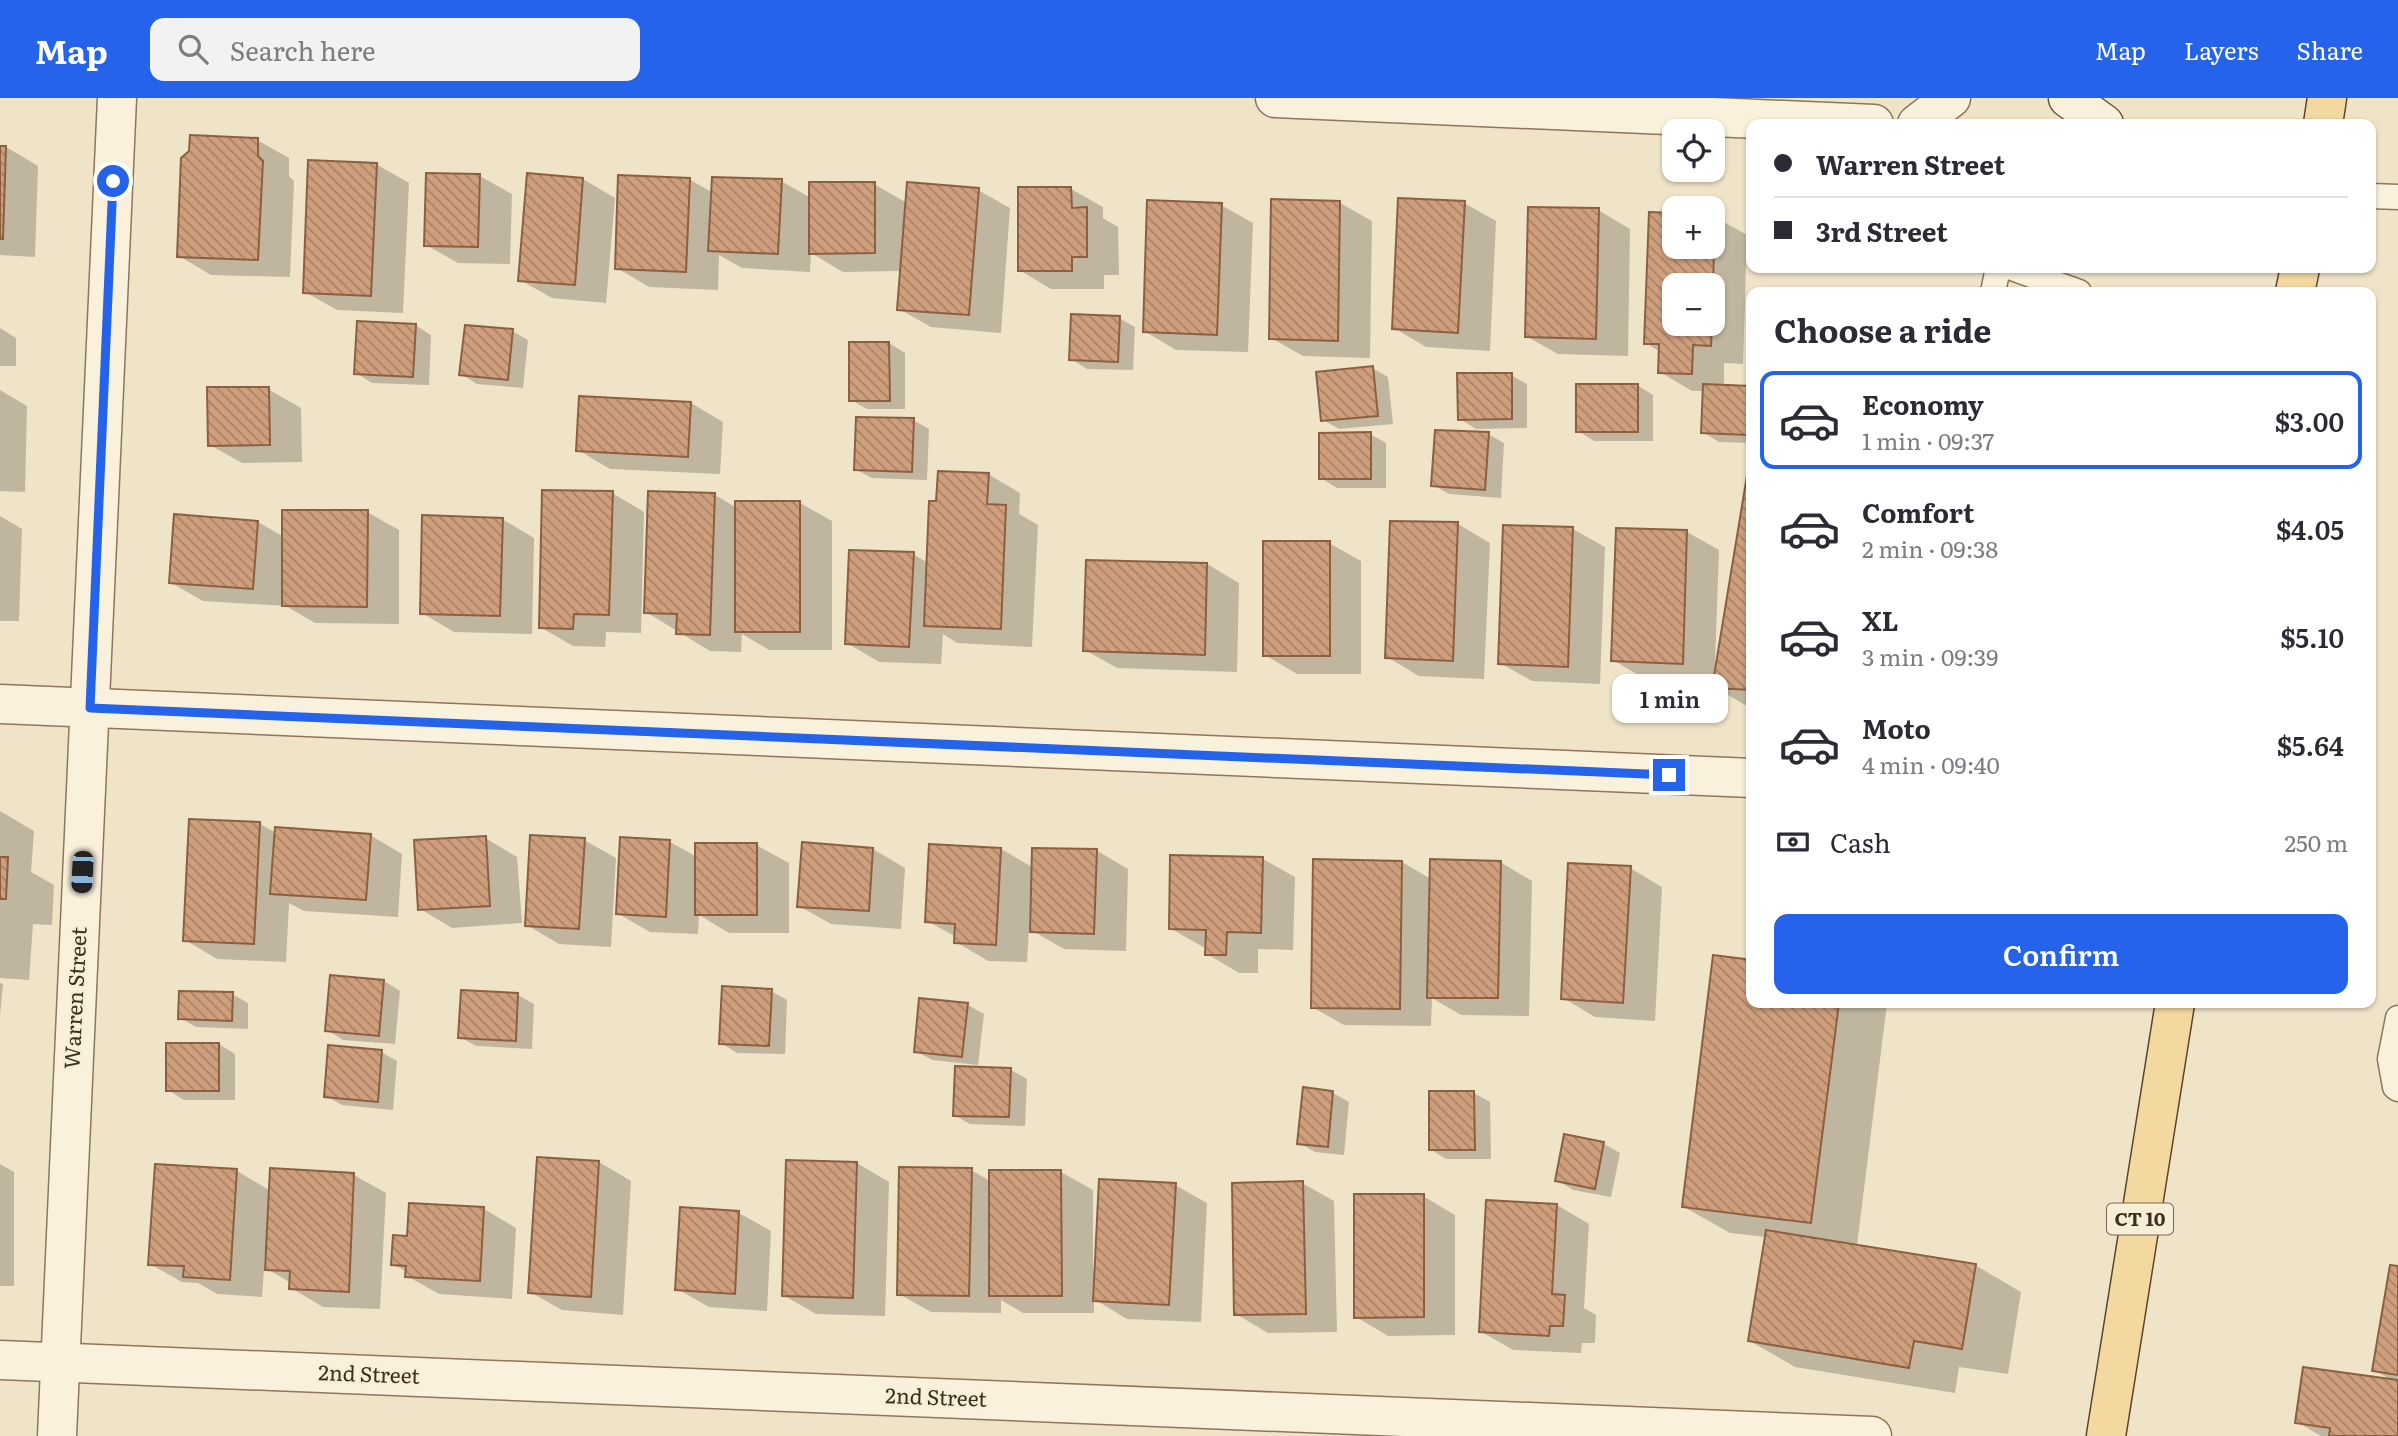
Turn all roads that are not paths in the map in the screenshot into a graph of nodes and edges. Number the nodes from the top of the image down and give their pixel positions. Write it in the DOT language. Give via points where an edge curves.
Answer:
graph roads {
  1 [pos="117,98"];
  2 [pos="1275,98"];
  3 [pos="1951,98"];
  4 [pos="2068,98"];
  5 [pos="2327,98"];
  6 [pos="1759,119"];
  7 [pos="1924,119"];
  8 [pos="2097,119"];
  9 [pos="2324,119"];
  10 [pos="2376,196"];
  11 [pos="2398,197"];
  12 [pos="2026,273"];
  13 [pos="2065,287"];
  14 [pos="0,704"];
  15 [pos="90,708"];
  16 [pos="1746,778"];
  17 [pos="2174,1008"];
  18 [pos="2398,1018"];
  19 [pos="2398,1089"];
  20 [pos="0,1360"];
  21 [pos="60,1363"];
  22 [pos="1621,1431"];
  23 [pos="1789,1434"];
  24 [pos="57,1436"];
  25 [pos="1872,1436"];
  26 [pos="2106,1436"];
  1 -- 15 [label="street, Warren Street"];
  2 -- 6 [label="street"];
  3 -- 7 [label="street"];
  4 -- 8 [label="street"];
  5 -- 9 [label="main road"];
  10 -- 11 [label="lane"];
  12 -- 13 [label="lane"];
  14 -- 15 [label="street"];
  15 -- 16 [label="street"];
  15 -- 21 [label="street, Warren Street"];
  17 -- 26 [label="main road, CT 10"];
  18 -- 19 [label="lane" via="2390,1059"];
  20 -- 21 [label="street, 2nd Street"];
  21 -- 22 [label="street, 2nd Street"];
  21 -- 24 [label="street, Warren Street"];
  22 -- 23 [label="street, 2nd Street"];
  23 -- 25 [label="street, 2nd Street"];
}
